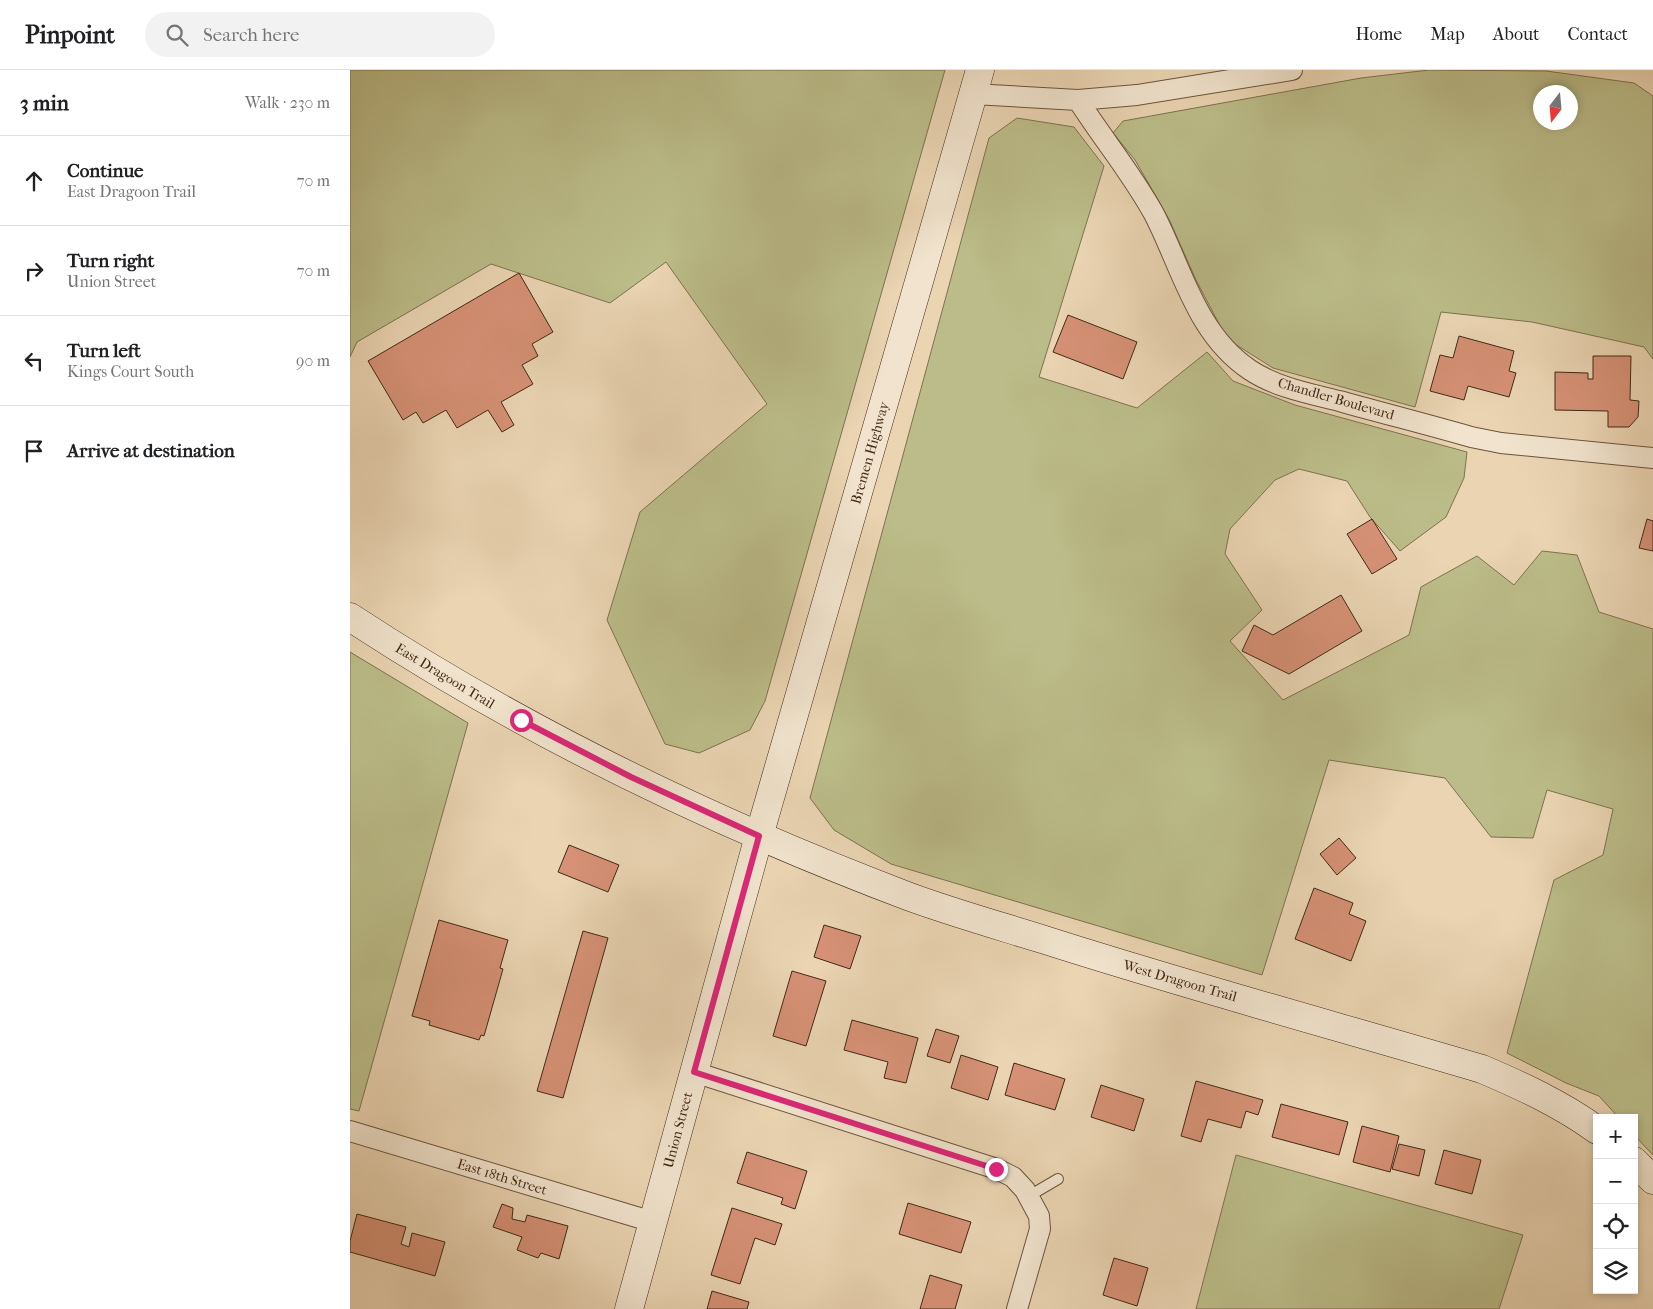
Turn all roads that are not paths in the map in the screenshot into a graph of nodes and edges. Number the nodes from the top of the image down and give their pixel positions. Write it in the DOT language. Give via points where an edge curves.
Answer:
graph roads {
  1 [pos="1292,70"];
  2 [pos="977,82"];
  3 [pos="1078,100"];
  4 [pos="1653,458"];
  5 [pos="350,617"];
  6 [pos="759,836"];
  7 [pos="694,1072"];
  8 [pos="1593,1127"];
  9 [pos="350,1131"];
  10 [pos="1638,1165"];
  11 [pos="1058,1179"];
  12 [pos="1653,1180"];
  13 [pos="1029,1196"];
  14 [pos="653,1222"];
  15 [pos="629,1309"];
  16 [pos="1017,1309"];
  1 -- 3 [label="street" via="1137,95"];
  2 -- 3 [label="street"];
  2 -- 6 [label="street, Bremen Highway"];
  3 -- 4 [label="street, Chandler Boulevard" via="1130,173 1196,308 1237,360 1252,371 1294,389 1471,437 1501,443"];
  5 -- 6 [label="street, East Dragoon Trail" via="493,706 631,777"];
  6 -- 7 [label="street, Union Street"];
  6 -- 8 [label="street, West Dragoon Trail" via="921,900 1115,962 1482,1069 1530,1089"];
  7 -- 13 [label="street" via="996,1169 1013,1177"];
  7 -- 14 [label="street, Union Street"];
  9 -- 14 [label="street, East 18th Street"];
  10 -- 12 [label="street"];
  11 -- 13 [label="lane"];
  13 -- 16 [label="street" via="1039,1216 1040,1229"];
  14 -- 15 [label="street, Union Street"];
}
